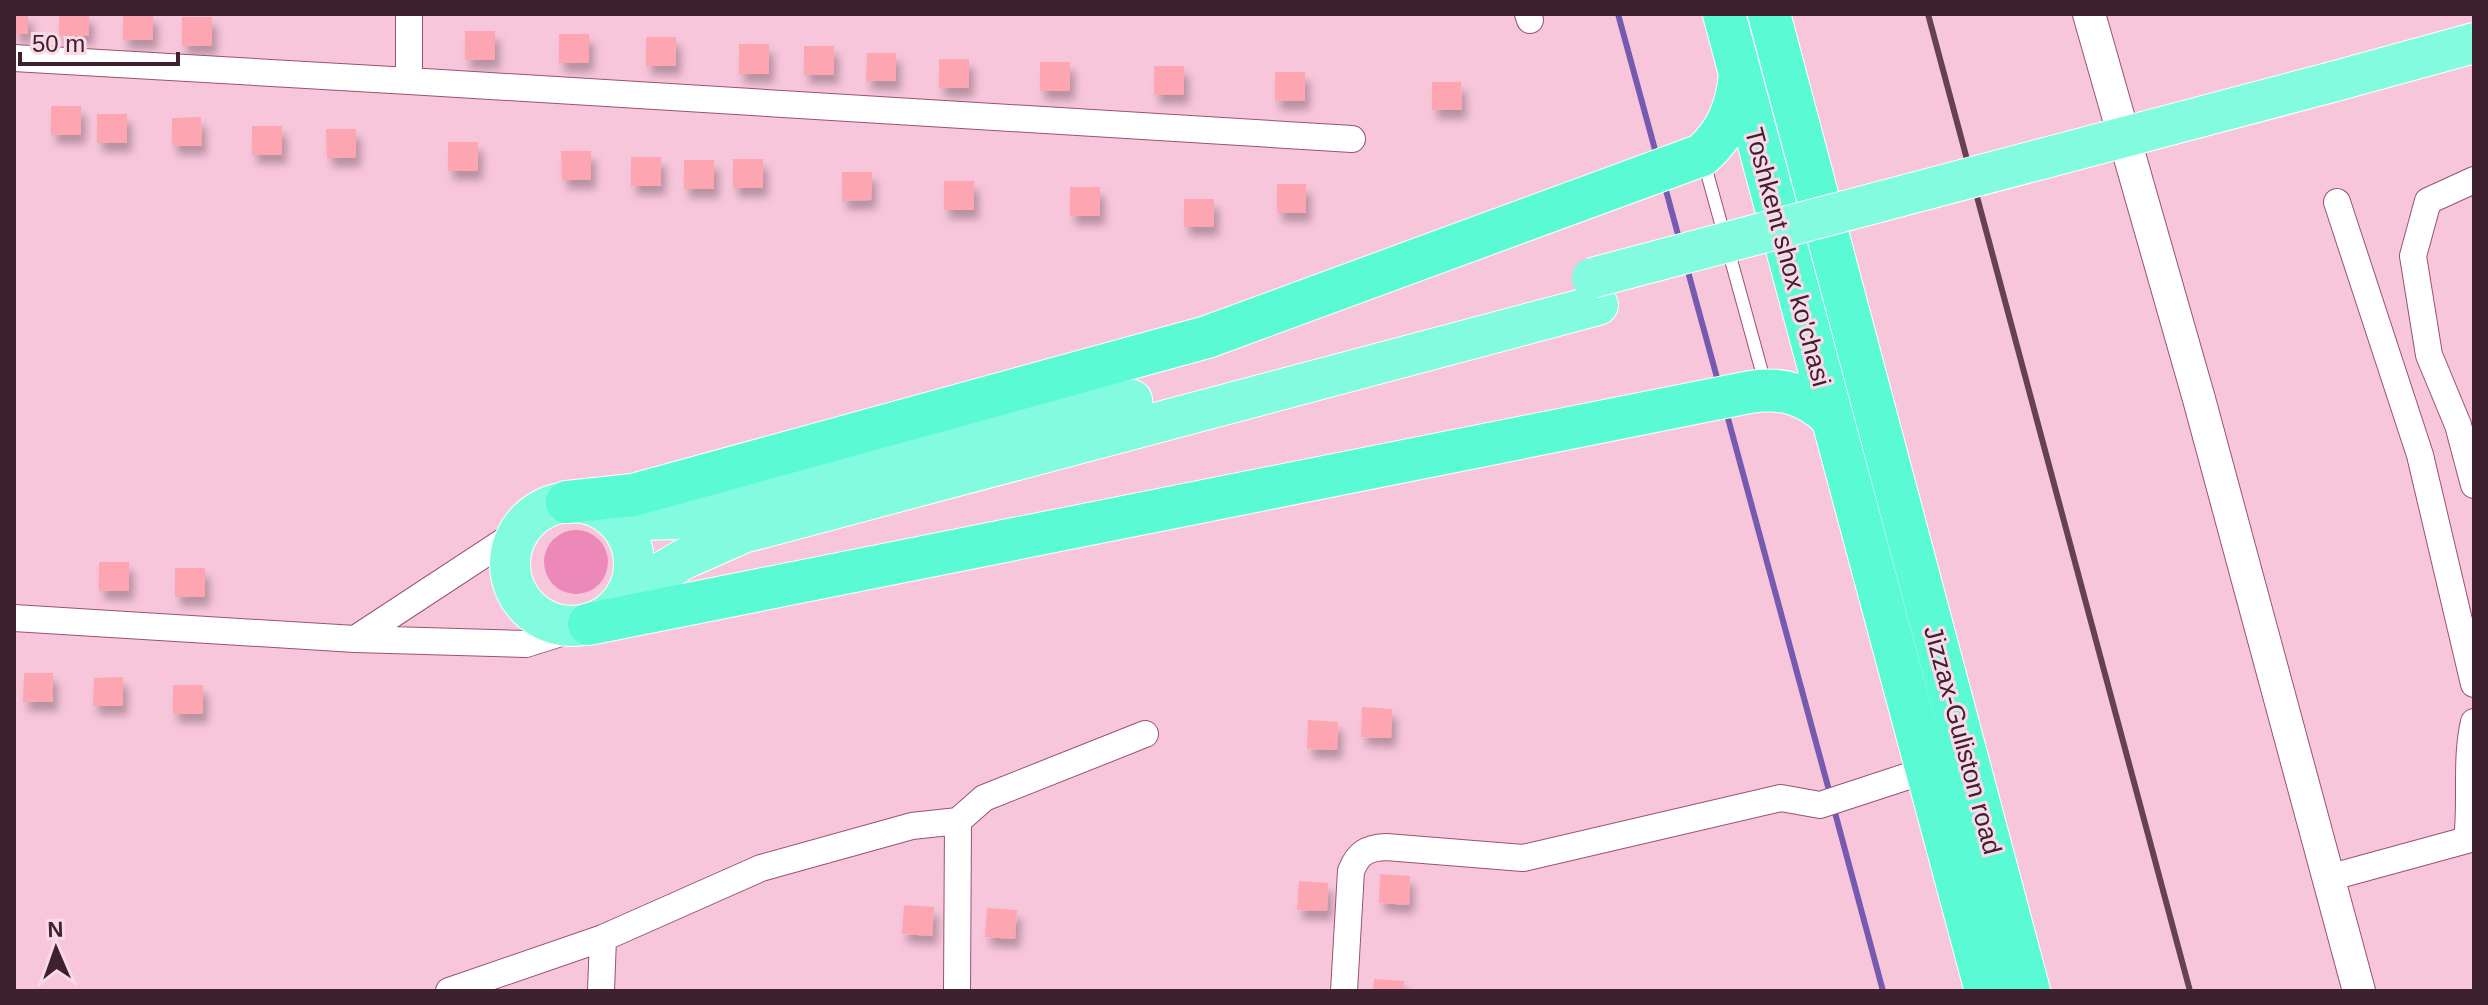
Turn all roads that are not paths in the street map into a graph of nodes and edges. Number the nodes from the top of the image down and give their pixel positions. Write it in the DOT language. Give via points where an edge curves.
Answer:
graph roads {
  1 [pos="409,14"];
  2 [pos="1724,14"];
  3 [pos="1769,14"];
  4 [pos="2089,14"];
  5 [pos="2474,43"];
  6 [pos="14,58"];
  7 [pos="2474,71"];
  8 [pos="1740,74"];
  9 [pos="409,81"];
  10 [pos="2335,95"];
  11 [pos="1352,139"];
  12 [pos="1694,158"];
  13 [pos="2474,180"];
  14 [pos="2337,202"];
  15 [pos="1595,291"];
  16 [pos="1758,391"];
  17 [pos="1831,417"];
  18 [pos="2466,423"];
  19 [pos="2420,455"];
  20 [pos="2474,485"];
  21 [pos="1896,489"];
  22 [pos="1854,501"];
  23 [pos="567,502"];
  24 [pos="611,516"];
  25 [pos="518,532"];
  26 [pos="627,593"];
  27 [pos="14,618"];
  28 [pos="589,624"];
  29 [pos="355,639"];
  30 [pos="2474,684"];
  31 [pos="2474,722"];
  32 [pos="1145,734"];
  33 [pos="1927,770"];
  34 [pos="958,821"];
  35 [pos="2328,878"];
  36 [pos="603,938"];
  37 [pos="449,991"];
  38 [pos="601,991"];
  39 [pos="957,991"];
  40 [pos="1344,991"];
  41 [pos="1986,991"];
  42 [pos="2029,991"];
  43 [pos="2359,991"];
  1 -- 9 [label="street"];
  2 -- 8 [label="highway, Toshkent shox ko'chasi"];
  3 -- 21 [label="highway, Toshkent shox ko'chasi"];
  4 -- 35 [label="street"];
  5 -- 10 [label="main road"];
  6 -- 9 [label="street"];
  7 -- 10 [label="main road"];
  8 -- 12 [label="highway" via="1725,128"];
  8 -- 17 [label="highway, Toshkent shox ko'chasi"];
  9 -- 11 [label="street"];
  10 -- 15 [label="main road"];
  12 -- 16 [label="lane"];
  12 -- 23 [label="highway" via="1207,337 633,495"];
  13 -- 18 [label="street" via="2428,201 2413,256 2429,355"];
  14 -- 19 [label="street"];
  15 -- 24 [label="main road" via="731,507 668,520"];
  15 -- 26 [label="main road" via="743,533 684,559"];
  16 -- 17 [label="highway" via="1782,390 1803,397"];
  16 -- 28 [label="highway"];
  17 -- 22 [label="highway, Toshkent shox ko'chasi"];
  18 -- 19 [label="street" via="2450,440"];
  18 -- 20 [label="street"];
  19 -- 30 [label="street"];
  21 -- 42 [label="highway, Jizzax-Guliston road"];
  22 -- 33 [label="highway, Jizzax-Guliston road"];
  23 -- 24 [label="main road" via="590,505"];
  23 -- 25 [label="main road" via="534,514"];
  24 -- 26 [label="main road" via="626,533 633,556"];
  25 -- 28 [label="main road" via="509,566 521,601 551,623"];
  25 -- 29 [label="street"];
  26 -- 28 [label="main road" via="611,612"];
  27 -- 29 [label="street"];
  28 -- 29 [label="street" via="526,644"];
  31 -- 35 [label="street" via="2467,840"];
  32 -- 34 [label="street" via="984,798"];
  33 -- 40 [label="street" via="1830,802 1781,798 1523,858 1386,847 1365,851 1351,871"];
  33 -- 41 [label="highway, Jizzax-Guliston road"];
  34 -- 36 [label="street" via="912,826 761,868"];
  34 -- 39 [label="street"];
  35 -- 43 [label="street"];
  36 -- 37 [label="street"];
  36 -- 38 [label="street"];
}
